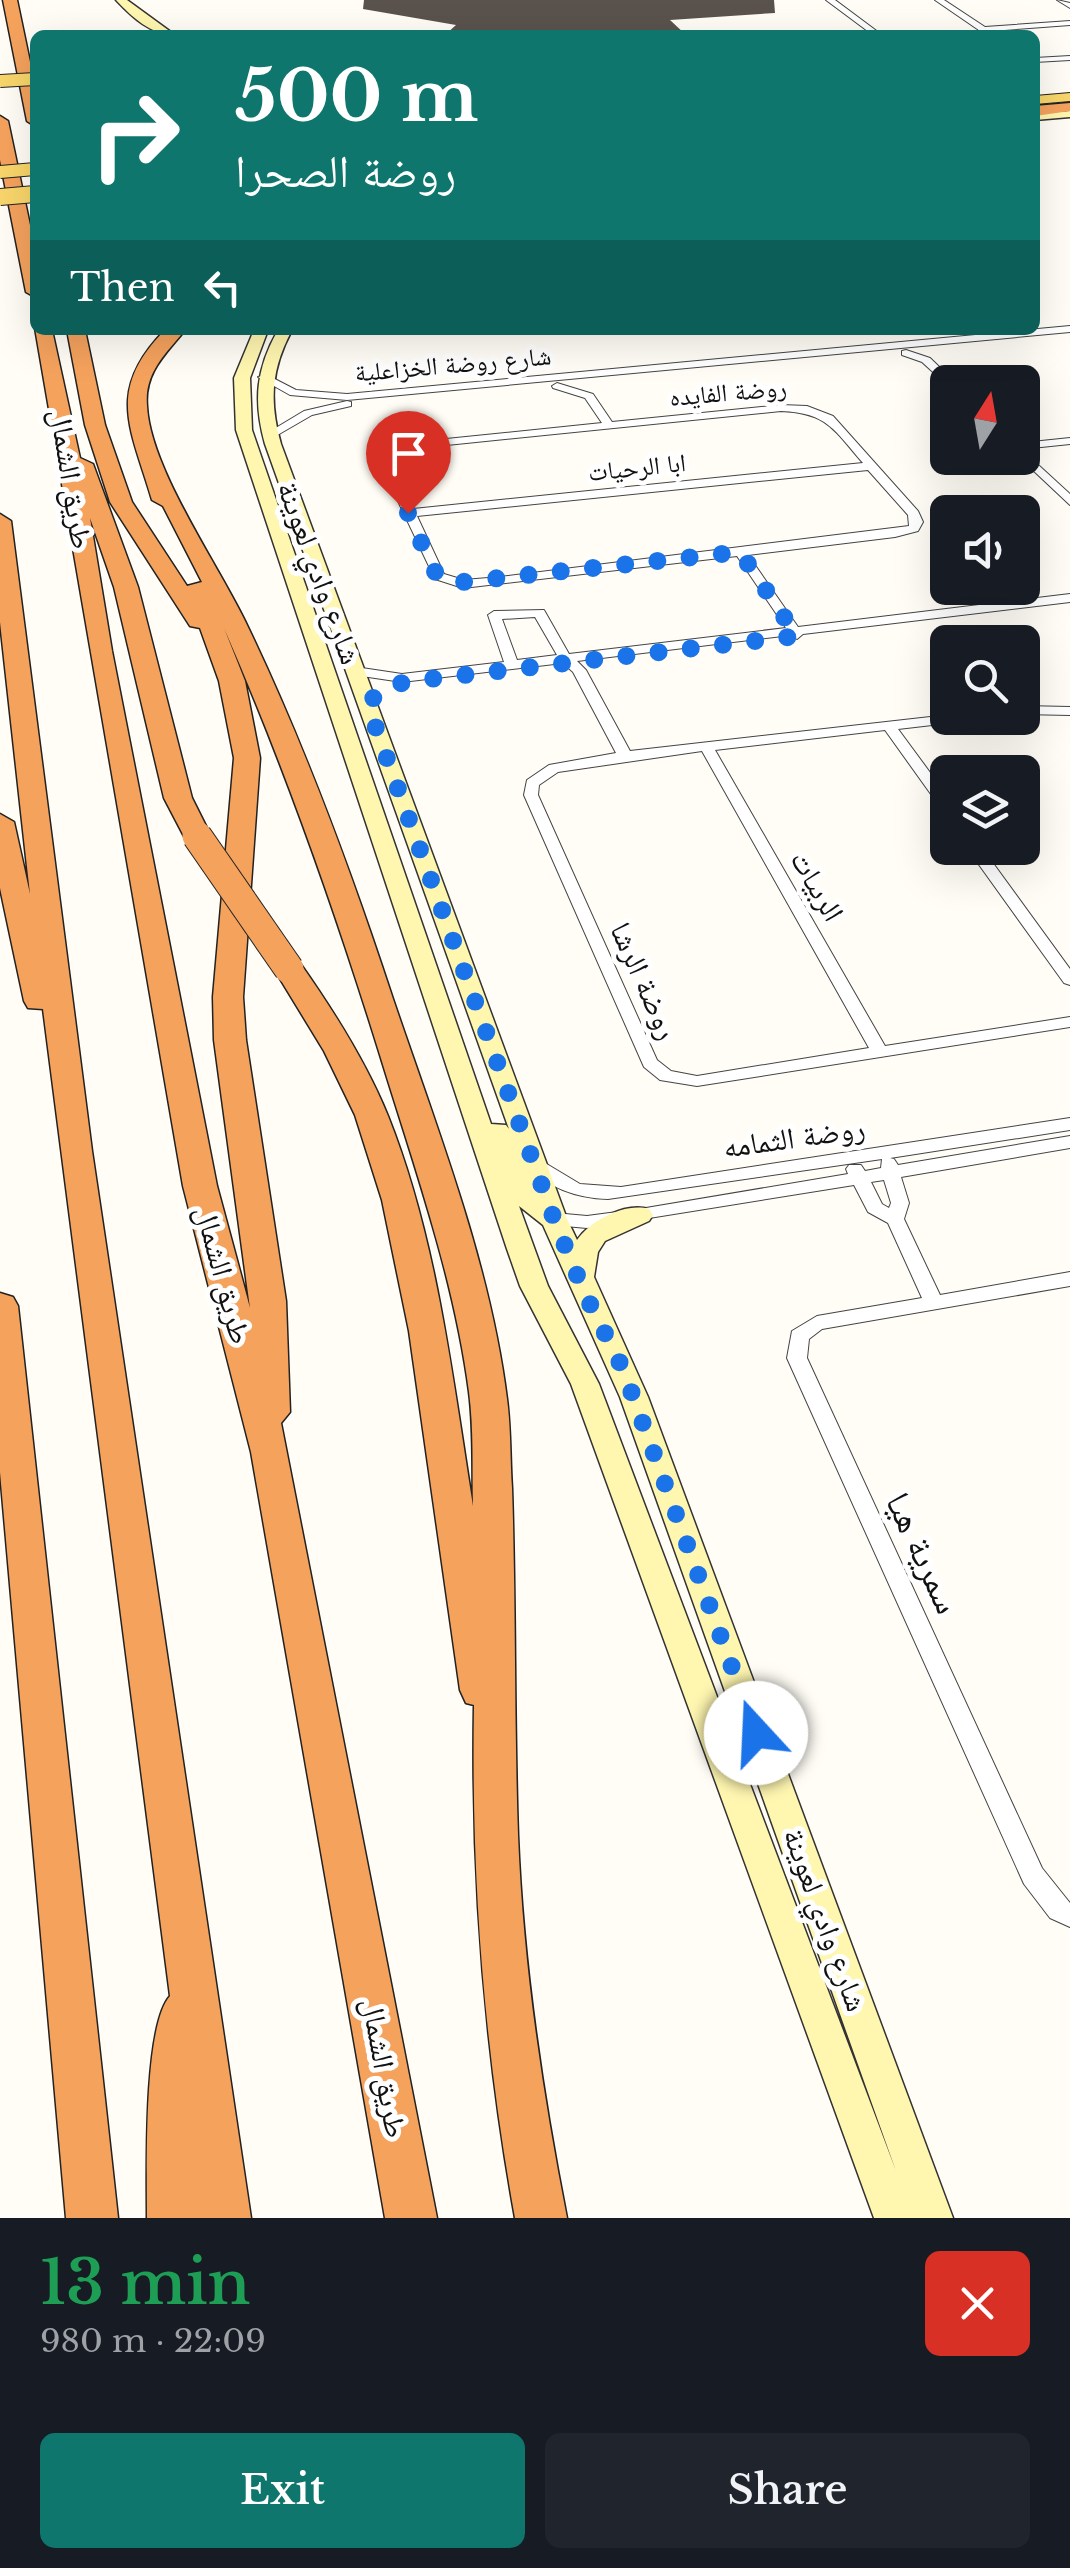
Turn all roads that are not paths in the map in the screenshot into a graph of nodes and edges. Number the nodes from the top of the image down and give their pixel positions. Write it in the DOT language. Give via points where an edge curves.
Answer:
graph roads {
  1 [pos="10,0"];
  2 [pos="121,0"];
  3 [pos="830,0"];
  4 [pos="938,0"];
  5 [pos="1060,0"];
  6 [pos="107,2"];
  7 [pos="1070,6"];
  8 [pos="1070,24"];
  9 [pos="145,30"];
  10 [pos="160,30"];
  11 [pos="871,30"];
  12 [pos="980,30"];
  13 [pos="1033,30"];
  14 [pos="18,32"];
  15 [pos="30,52"];
  16 [pos="1070,58"];
  17 [pos="1040,60"];
  18 [pos="30,79"];
  19 [pos="0,81"];
  20 [pos="30,95"];
  21 [pos="1070,100"];
  22 [pos="1040,103"];
  23 [pos="0,122"];
  24 [pos="30,169"];
  25 [pos="0,172"];
  26 [pos="30,179"];
  27 [pos="0,185"];
  28 [pos="30,186"];
  29 [pos="30,194"];
  30 [pos="0,197"];
  31 [pos="30,268"];
  32 [pos="1070,329"];
  33 [pos="1040,332"];
  34 [pos="44,335"];
  35 [pos="77,335"];
  36 [pos="171,335"];
  37 [pos="259,335"];
  38 [pos="283,335"];
  39 [pos="1009,335"];
  40 [pos="1070,338"];
  41 [pos="937,350"];
  42 [pos="906,353"];
  43 [pos="932,365"];
  44 [pos="939,365"];
  45 [pos="263,377"];
  46 [pos="605,381"];
  47 [pos="556,386"];
  48 [pos="590,396"];
  49 [pos="351,400"];
  50 [pos="289,407"];
  51 [pos="610,425"];
  52 [pos="270,435"];
  53 [pos="66,440"];
  54 [pos="1070,441"];
  55 [pos="1040,445"];
  56 [pos="1040,463"];
  57 [pos="870,466"];
  58 [pos="1040,467"];
  59 [pos="159,480"];
  60 [pos="1070,492"];
  61 [pos="1070,501"];
  62 [pos="408,513"];
  63 [pos="0,521"];
  64 [pos="740,552"];
  65 [pos="1070,600"];
  66 [pos="795,633"];
  67 [pos="568,660"];
  68 [pos="512,664"];
  69 [pos="355,671"];
  70 [pos="232,681"];
  71 [pos="376,697"];
  72 [pos="1040,710"];
  73 [pos="1070,711"];
  74 [pos="930,721"];
  75 [pos="889,726"];
  76 [pos="707,748"];
  77 [pos="625,756"];
  78 [pos="930,783"];
  79 [pos="0,822"];
  80 [pos="988,865"];
  81 [pos="428,970"];
  82 [pos="1070,980"];
  83 [pos="1070,1022"];
  84 [pos="880,1052"];
  85 [pos="1070,1124"];
  86 [pos="1070,1142"];
  87 [pos="74,1151"];
  88 [pos="850,1160"];
  89 [pos="535,1162"];
  90 [pos="888,1164"];
  91 [pos="859,1178"];
  92 [pos="640,1215"];
  93 [pos="554,1219"];
  94 [pos="895,1219"];
  95 [pos="1070,1279"];
  96 [pos="580,1280"];
  97 [pos="934,1302"];
  98 [pos="0,1306"];
  99 [pos="270,1452"];
  100 [pos="495,1779"];
  101 [pos="1070,1915"];
  102 [pos="190,1965"];
  103 [pos="92,2218"];
  104 [pos="173,2218"];
  105 [pos="225,2218"];
  106 [pos="411,2218"];
  107 [pos="541,2218"];
  108 [pos="894,2218"];
  109 [pos="934,2218"];
  1 -- 14 [label="highway"];
  2 -- 10 [label="main road"];
  3 -- 11 [label="street"];
  4 -- 12 [label="street"];
  5 -- 7 [label="street"];
  6 -- 9 [label="main road"];
  8 -- 12 [label="street"];
  8 -- 13 [label="street"];
  14 -- 15 [label="highway"];
  14 -- 20 [label="highway"];
  16 -- 17 [label="street"];
  18 -- 19 [label="main road, bridge"];
  21 -- 22 [label="highway"];
  23 -- 31 [label="highway"];
  24 -- 25 [label="main road, bridge"];
  26 -- 27 [label="main road"];
  27 -- 28 [label="main road"];
  29 -- 30 [label="main road, bridge"];
  32 -- 33 [label="street, شارع روضة الخزاعلية"];
  34 -- 53 [label="highway, طريق الشمال"];
  35 -- 70 [label="highway" via="95,425 120,502"];
  36 -- 59 [label="highway" via="146,363 134,411"];
  37 -- 81 [label="main road, شارع وادي لعوينة" via="241,378 244,430"];
  38 -- 45 [label="main road"];
  39 -- 49 [label="street, شارع روضة الخزاعلية"];
  40 -- 41 [label="street, شارع روضة الخزاعلية"];
  41 -- 42 [label="street, شارع روضة الخزاعلية"];
  41 -- 44 [label="street"];
  42 -- 43 [label="street"];
  42 -- 46 [label="street, شارع روضة الخزاعلية"];
  45 -- 49 [label="street, شارع روضة الخزاعلية" via="294,393"];
  45 -- 52 [label="main road, شارع وادي لعوينة"];
  46 -- 47 [label="street, شارع روضة الخزاعلية"];
  46 -- 48 [label="street"];
  47 -- 48 [label="street"];
  47 -- 49 [label="street, شارع روضة الخزاعلية"];
  48 -- 51 [label="street"];
  49 -- 50 [label="street" via="293,401"];
  49 -- 52 [label="street, شارع روضة الخزاعلية" via="308,413"];
  51 -- 57 [label="street, روضة الفايده" via="807,409 829,418"];
  51 -- 62 [label="street, روضة الفايده" via="392,449 384,459"];
  52 -- 69 [label="main road, شارع وادي لعوينة"];
  53 -- 99 [label="highway, طريق الشمال" via="200,1186"];
  53 -- 100 [label="highway, bridge" via="87,472 126,587 178,798 340,1051 372,1116 399,1200 427,1331"];
  54 -- 55 [label="street"];
  56 -- 60 [label="street"];
  57 -- 62 [label="street, ابا الرحيات"];
  57 -- 64 [label="street, روضة الفايده" via="914,514 914,528"];
  58 -- 61 [label="street"];
  59 -- 70 [label="highway"];
  59 -- 100 [label="highway" via="240,634 311,806 459,1263 488,1390 498,1666"];
  62 -- 64 [label="street, روضة الفايده" via="434,571 453,583"];
  63 -- 87 [label="highway"];
  64 -- 66 [label="street"];
  65 -- 66 [label="street"];
  66 -- 67 [label="street"];
  67 -- 68 [label="street"];
  67 -- 68 [label="street" via="540,613 498,614 492,618"];
  67 -- 71 [label="street" via="404,682"];
  67 -- 77 [label="street"];
  68 -- 69 [label="street" via="402,678"];
  69 -- 71 [label="main road, شارع وادي لعوينة"];
  70 -- 99 [label="highway" via="247,758 228,1011 268,1300"];
  71 -- 89 [label="main road, شارع وادي لعوينة"];
  72 -- 73 [label="street"];
  74 -- 75 [label="street, روضة الرشا"];
  75 -- 76 [label="street, روضة الرشا"];
  75 -- 78 [label="street"];
  76 -- 77 [label="street, روضة الرشا"];
  76 -- 84 [label="street, الربيات"];
  77 -- 84 [label="street, روضة الرشا" via="554,768 530,787 650,1062 666,1076 696,1081"];
  79 -- 87 [label="highway"];
  80 -- 82 [label="street"];
  81 -- 93 [label="main road" via="523,1198"];
  81 -- 108 [label="main road, شارع وادي لعوينة" via="534,1286 586,1384"];
  83 -- 84 [label="street, روضة الرشا"];
  85 -- 90 [label="street, روضة الثمامه"];
  86 -- 90 [label="street, روضة الثمامه"];
  87 -- 102 [label="highway"];
  88 -- 89 [label="street, روضة الثمامه" via="597,1194 564,1186"];
  88 -- 90 [label="street, روضة الثمامه"];
  88 -- 91 [label="street"];
  89 -- 93 [label="main road, شارع وادي لعوينة"];
  90 -- 91 [label="street, روضة الثمامه"];
  90 -- 94 [label="street" via="900,1202"];
  91 -- 92 [label="street, روضة الثمامه"];
  91 -- 94 [label="street" via="875,1208"];
  92 -- 93 [label="street, روضة الثمامه"];
  92 -- 96 [label="main road" via="593,1235"];
  93 -- 96 [label="main road, شارع وادي لعوينة"];
  94 -- 97 [label="street"];
  95 -- 97 [label="street, سمرية هيا"];
  96 -- 109 [label="main road, شارع وادي لعوينة" via="634,1397"];
  97 -- 101 [label="street, سمرية هيا" via="817,1322 799,1336 796,1358 1034,1876"];
  98 -- 103 [label="highway"];
  99 -- 106 [label="highway, طريق الشمال"];
  100 -- 107 [label="highway" via="519,2108"];
  102 -- 104 [label="highway" via="173,2112"];
  102 -- 105 [label="highway"];
}
